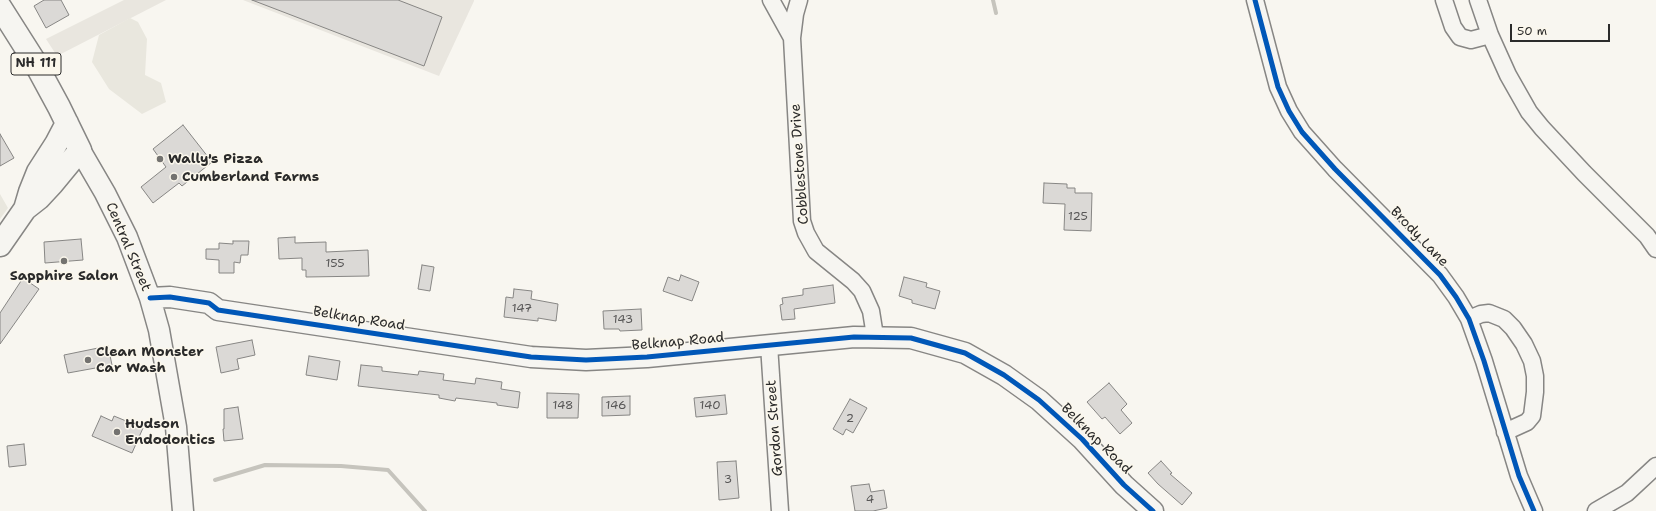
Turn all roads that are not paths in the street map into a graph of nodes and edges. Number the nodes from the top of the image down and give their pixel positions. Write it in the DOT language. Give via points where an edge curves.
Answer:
graph roads {
  1 [pos="771,0"];
  2 [pos="799,0"];
  3 [pos="1255,0"];
  4 [pos="1444,0"];
  5 [pos="1478,0"];
  6 [pos="0,7"];
  7 [pos="1490,35"];
  8 [pos="792,38"];
  9 [pos="67,123"];
  10 [pos="80,150"];
  11 [pos="26,208"];
  12 [pos="1651,232"];
  13 [pos="0,245"];
  14 [pos="1656,250"];
  15 [pos="150,298"];
  16 [pos="1469,319"];
  17 [pos="875,336"];
  18 [pos="769,346"];
  19 [pos="1505,432"];
  20 [pos="1656,466"];
  21 [pos="183,511"];
  22 [pos="780,511"];
  23 [pos="1153,511"];
  24 [pos="1534,511"];
  25 [pos="1596,511"];
  1 -- 8 [label="street, Cobblestone Drive"];
  2 -- 8 [label="street, Cobblestone Drive"];
  3 -- 16 [label="street, Brody Lane" via="1278,87 1302,132 1440,275"];
  4 -- 7 [label="street" via="1452,27 1460,37 1471,40"];
  5 -- 7 [label="street"];
  6 -- 9 [label="main road, Central Street / NH 111" via="33,59"];
  7 -- 12 [label="street" via="1508,75 1529,112 1561,149"];
  8 -- 17 [label="street, Cobblestone Drive" via="802,221 816,251 862,291 871,311"];
  9 -- 10 [label="main road, Central Street / NH 111"];
  9 -- 11 [label="main road" via="38,172"];
  10 -- 11 [label="main road" via="39,198"];
  10 -- 15 [label="street, Central Street" via="127,237"];
  11 -- 13 [label="main road"];
  12 -- 14 [label="street"];
  15 -- 18 [label="street, Belknap Road" via="170,297 209,303 218,310 531,357 578,360 647,357"];
  15 -- 21 [label="street, Central Street" via="159,330 176,427"];
  16 -- 19 [label="street, Brody Lane"];
  16 -- 19 [label="street" via="1489,313 1504,319 1524,344 1532,361 1535,392 1532,416 1527,422"];
  17 -- 18 [label="street, Belknap Road"];
  17 -- 23 [label="street, Belknap Road" via="911,338 965,353 1004,374 1040,400"];
  18 -- 22 [label="street, Gordon Street"];
  19 -- 24 [label="street, Brody Lane" via="1519,476"];
  20 -- 25 [label="street" via="1627,493"];
}
